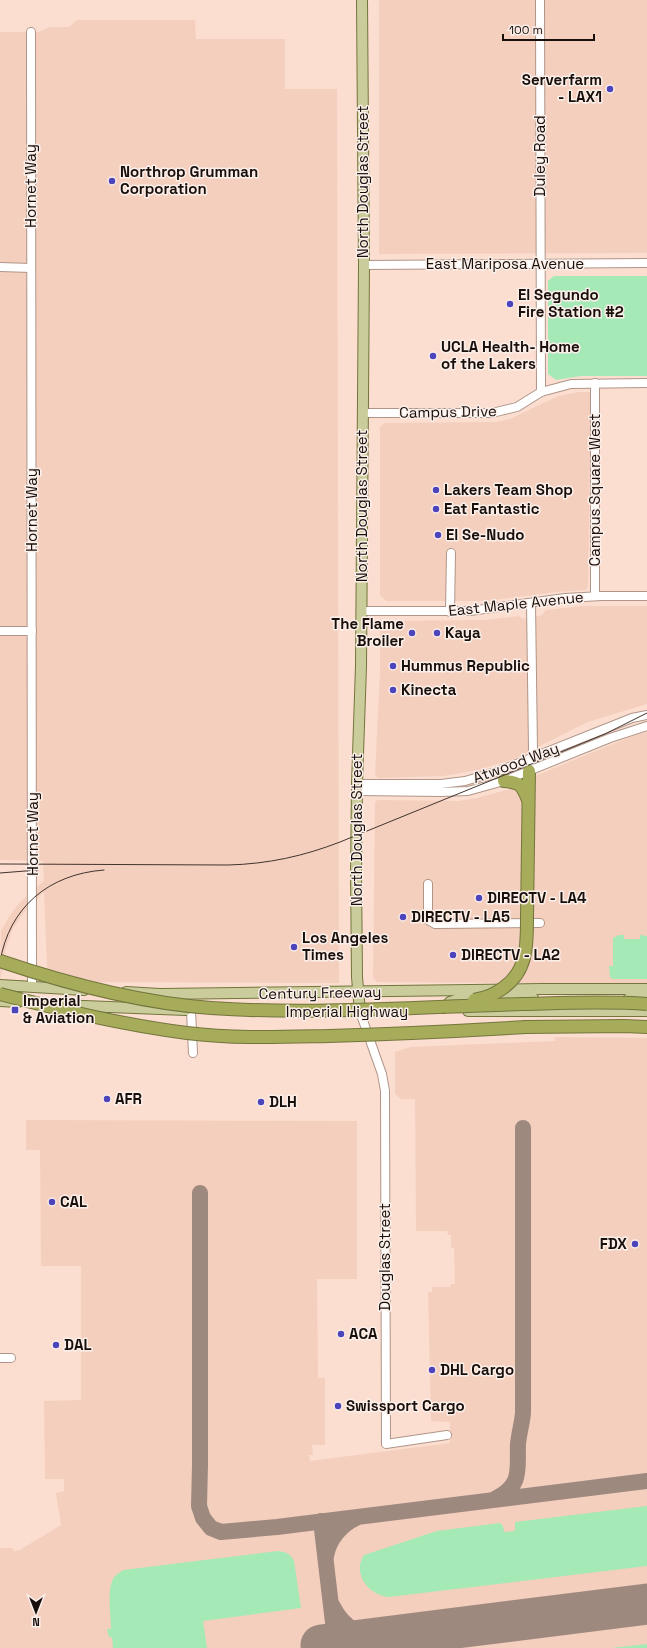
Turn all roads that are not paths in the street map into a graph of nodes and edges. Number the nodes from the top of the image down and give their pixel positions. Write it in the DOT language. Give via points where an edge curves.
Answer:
graph roads {
  1 [pos="362,0"];
  2 [pos="540,0"];
  3 [pos="31,32"];
  4 [pos="647,263"];
  5 [pos="364,265"];
  6 [pos="540,265"];
  7 [pos="0,267"];
  8 [pos="31,268"];
  9 [pos="594,383"];
  10 [pos="647,383"];
  11 [pos="541,392"];
  12 [pos="363,414"];
  13 [pos="451,553"];
  14 [pos="595,596"];
  15 [pos="647,596"];
  16 [pos="531,604"];
  17 [pos="361,611"];
  18 [pos="450,612"];
  19 [pos="0,631"];
  20 [pos="32,631"];
  21 [pos="647,715"];
  22 [pos="647,726"];
  23 [pos="532,758"];
  24 [pos="529,771"];
  25 [pos="504,782"];
  26 [pos="357,788"];
  27 [pos="528,801"];
  28 [pos="428,884"];
  29 [pos="540,923"];
  30 [pos="0,961"];
  31 [pos="0,985"];
  32 [pos="32,987"];
  33 [pos="647,989"];
  34 [pos="358,991"];
  35 [pos="194,993"];
  36 [pos="0,994"];
  37 [pos="542,994"];
  38 [pos="647,997"];
  39 [pos="0,1001"];
  40 [pos="647,1003"];
  41 [pos="91,1007"];
  42 [pos="437,1009"];
  43 [pos="191,1011"];
  44 [pos="542,1011"];
  45 [pos="360,1012"];
  46 [pos="647,1012"];
  47 [pos="624,1026"];
  48 [pos="647,1027"];
  49 [pos="647,1034"];
  50 [pos="193,1053"];
  51 [pos="0,1358"];
  52 [pos="11,1358"];
  53 [pos="447,1435"];
  1 -- 5 [label="main road, North Douglas Street"];
  2 -- 6 [label="street, Duley Road"];
  3 -- 8 [label="street, Hornet Way"];
  4 -- 6 [label="street, East Mariposa Avenue"];
  5 -- 6 [label="street, East Mariposa Avenue"];
  5 -- 12 [label="main road, North Douglas Street"];
  6 -- 11 [label="street, Duley Road"];
  7 -- 8 [label="street"];
  8 -- 20 [label="street, Hornet Way"];
  9 -- 10 [label="street, Campus Drive"];
  9 -- 11 [label="street, Campus Drive" via="571,384"];
  9 -- 14 [label="street, Campus Square West"];
  11 -- 12 [label="street, Campus Drive" via="517,406 492,413"];
  12 -- 17 [label="main road, North Douglas Street"];
  13 -- 18 [label="street"];
  14 -- 15 [label="street, East Maple Avenue"];
  14 -- 16 [label="street, East Maple Avenue"];
  16 -- 18 [label="street, East Maple Avenue"];
  16 -- 23 [label="street"];
  17 -- 18 [label="street, East Maple Avenue"];
  17 -- 26 [label="main road, North Douglas Street"];
  19 -- 20 [label="street"];
  20 -- 32 [label="street, Hornet Way"];
  21 -- 23 [label="street, Atwood Way" via="632,718"];
  22 -- 24 [label="street, Atwood Way"];
  23 -- 24 [label="street"];
  23 -- 26 [label="street, Atwood Way" via="499,771 454,783"];
  24 -- 25 [label="street, Atwood Way"];
  24 -- 27 [label="highway"];
  25 -- 26 [label="street, Atwood Way" via="453,792"];
  25 -- 27 [label="highway" via="515,782 520,785"];
  26 -- 34 [label="main road, North Douglas Street"];
  27 -- 42 [label="highway, bridge" via="527,940 524,960 510,983 491,996"];
  28 -- 29 [label="street" via="428,920 435,924"];
  30 -- 42 [label="highway, Century Freeway, bridge" via="43,976 116,994 209,1008 291,1011"];
  31 -- 32 [label="main road, Imperial Highway"];
  32 -- 35 [label="main road, Imperial Highway" via="160,994"];
  33 -- 37 [label="main road, Imperial Highway"];
  34 -- 35 [label="main road, Imperial Highway"];
  34 -- 37 [label="main road, Imperial Highway"];
  34 -- 45 [label="main road, North Douglas Street"];
  35 -- 41 [label="main road" via="184,1001 112,1003"];
  36 -- 47 [label="highway, bridge" via="131,1025 228,1036 356,1035 526,1027"];
  37 -- 38 [label="main road"];
  37 -- 42 [label="main road" via="462,998"];
  37 -- 44 [label="street"];
  39 -- 41 [label="main road, Imperial Highway"];
  40 -- 42 [label="highway, Century Freeway, bridge"];
  41 -- 43 [label="main road, Imperial Highway"];
  42 -- 44 [label="main road, Imperial Highway"];
  42 -- 45 [label="main road, Imperial Highway"];
  43 -- 45 [label="main road, Imperial Highway"];
  43 -- 50 [label="street"];
  44 -- 46 [label="main road, Imperial Highway"];
  45 -- 53 [label="street, Douglas Street" via="382,1074 385,1091 386,1444"];
  47 -- 48 [label="highway"];
  47 -- 49 [label="highway"];
  51 -- 52 [label="street"];
}
